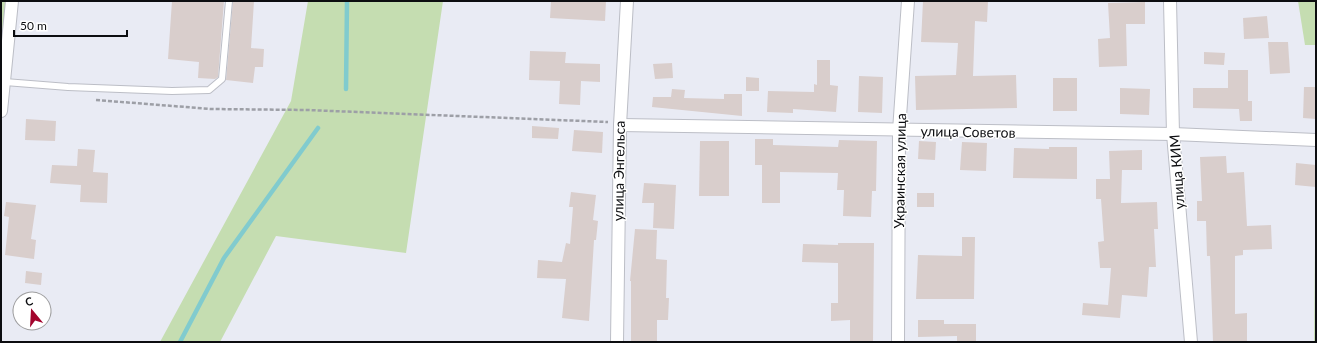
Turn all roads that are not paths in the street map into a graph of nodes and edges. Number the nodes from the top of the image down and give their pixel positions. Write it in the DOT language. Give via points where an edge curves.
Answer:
graph roads {
  1 [pos="12,1"];
  2 [pos="229,1"];
  3 [pos="627,1"];
  4 [pos="908,1"];
  5 [pos="1170,1"];
  6 [pos="3,82"];
  7 [pos="1,112"];
  8 [pos="620,125"];
  9 [pos="899,131"];
  10 [pos="1174,134"];
  11 [pos="1316,140"];
  12 [pos="617,342"];
  13 [pos="898,342"];
  14 [pos="1191,342"];
  1 -- 6 [label="street"];
  2 -- 6 [label="lane" via="222,79 210,90 68,87"];
  3 -- 8 [label="street, улица Энгельса"];
  4 -- 9 [label="street, Украинская улица"];
  5 -- 10 [label="street, улица КИМ"];
  6 -- 7 [label="street"];
  8 -- 9 [label="street, улица Советов"];
  8 -- 12 [label="street, улица Энгельса"];
  9 -- 10 [label="street, улица Советов"];
  9 -- 13 [label="street, Украинская улица"];
  10 -- 11 [label="street, улица Советов"];
  10 -- 14 [label="street, улица КИМ"];
}
